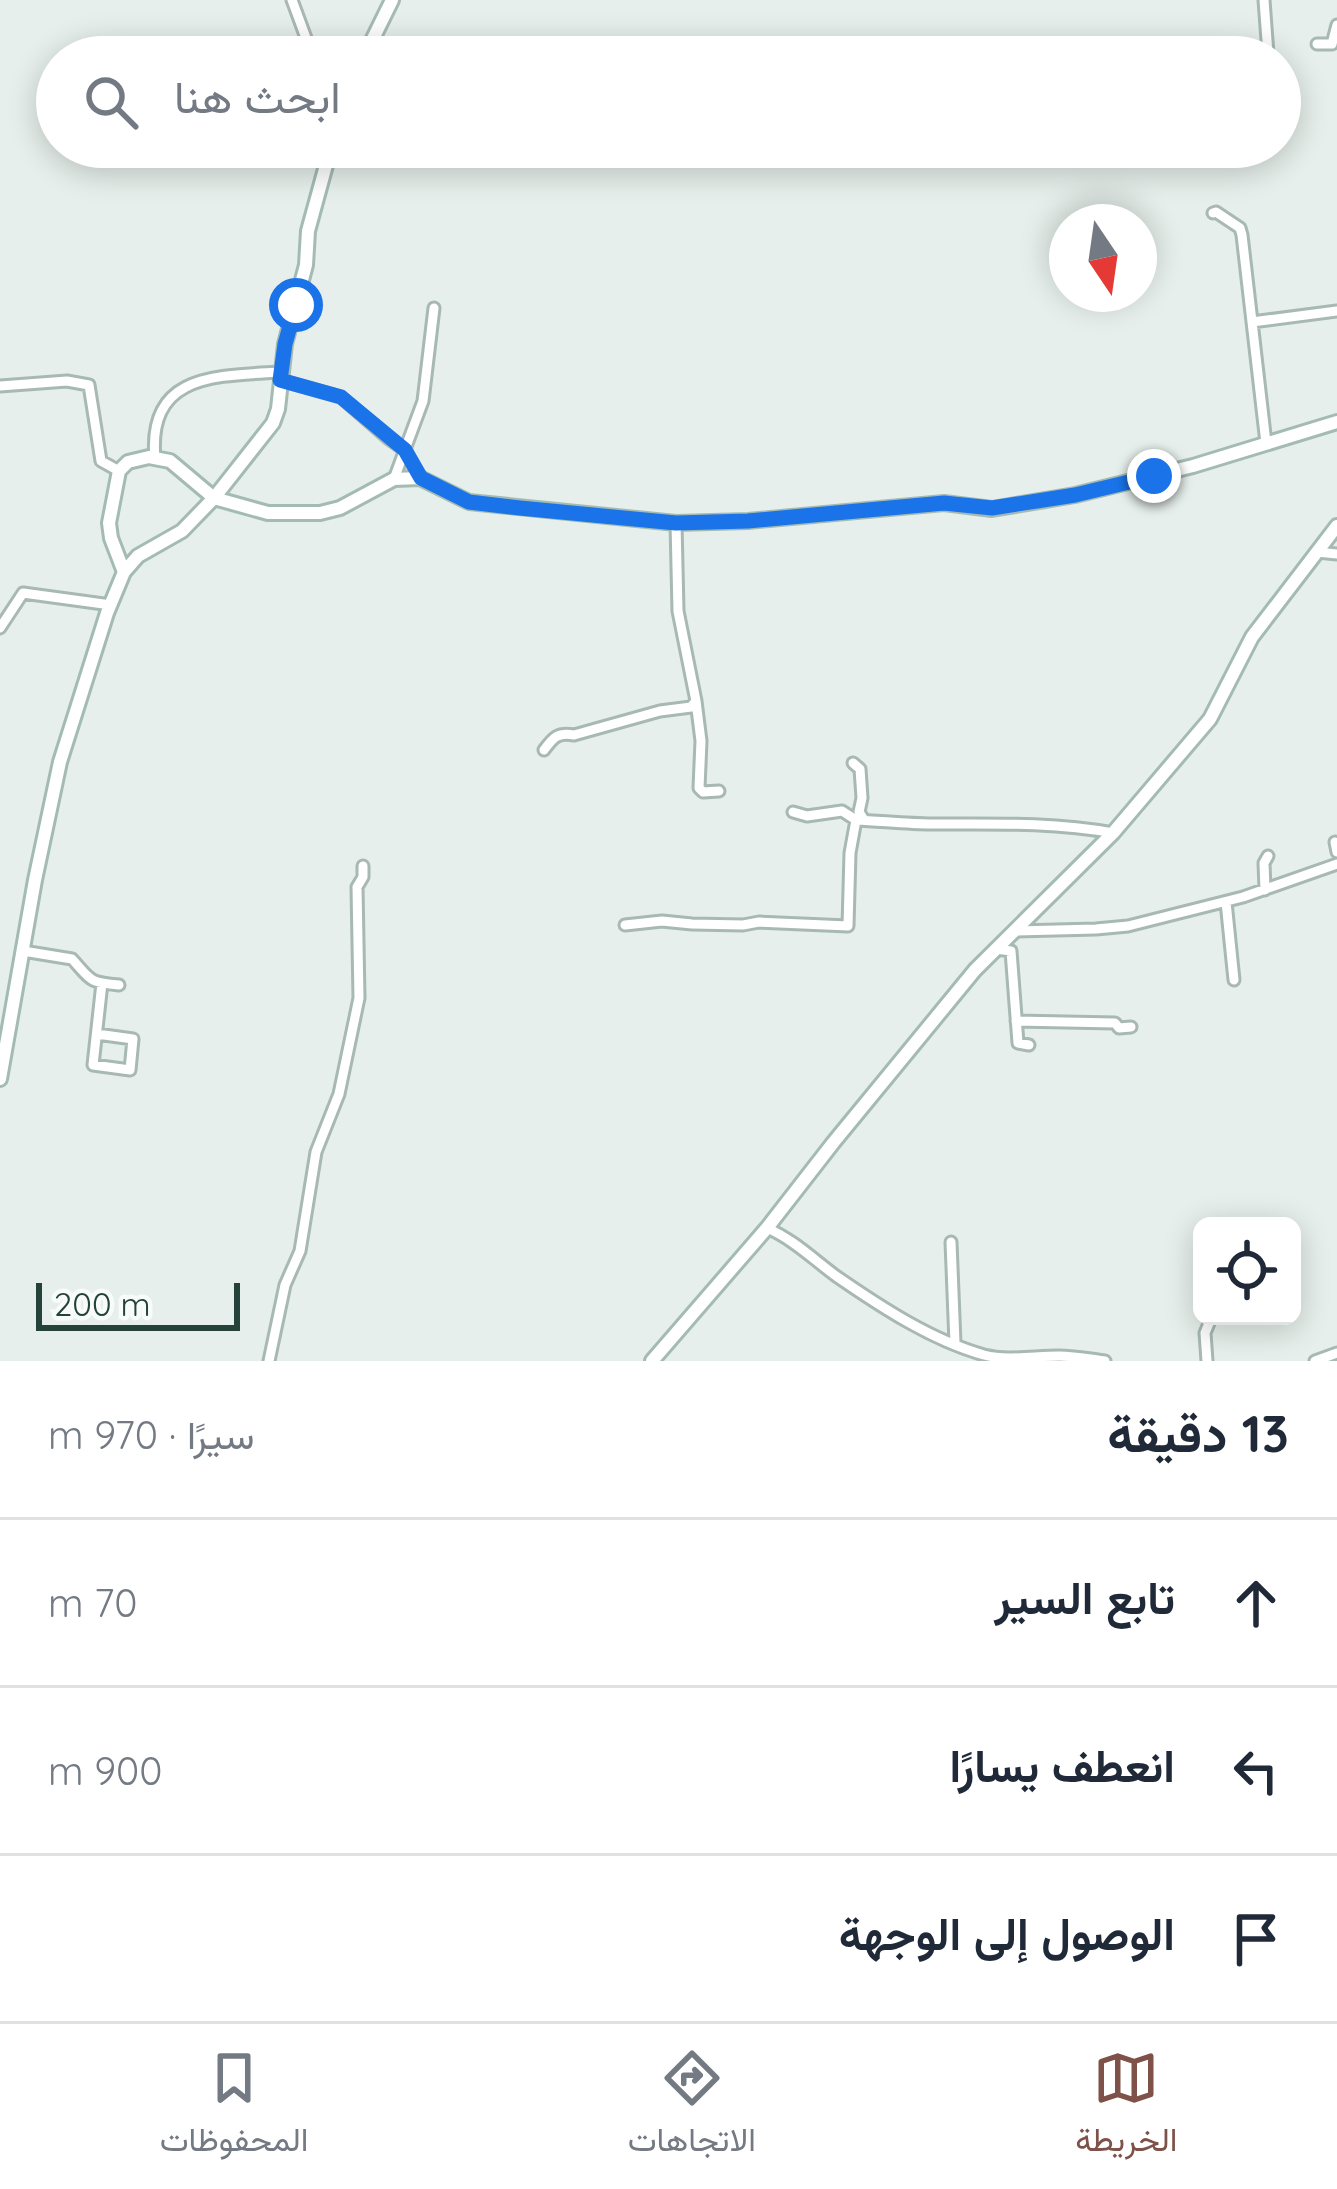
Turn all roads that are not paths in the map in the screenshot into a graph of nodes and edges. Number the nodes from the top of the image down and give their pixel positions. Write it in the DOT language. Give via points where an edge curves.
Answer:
graph roads {
  1 [pos="292,0"];
  2 [pos="392,0"];
  3 [pos="1264,0"];
  4 [pos="1337,26"];
  5 [pos="305,36"];
  6 [pos="374,36"];
  7 [pos="1267,36"];
  8 [pos="1317,44"];
  9 [pos="325,168"];
  10 [pos="1213,213"];
  11 [pos="434,308"];
  12 [pos="1337,311"];
  13 [pos="1252,322"];
  14 [pos="280,376"];
  15 [pos="0,386"];
  16 [pos="1337,422"];
  17 [pos="1266,443"];
  18 [pos="405,450"];
  19 [pos="155,459"];
  20 [pos="119,471"];
  21 [pos="421,478"];
  22 [pos="394,479"];
  23 [pos="214,498"];
  24 [pos="676,523"];
  25 [pos="1337,526"];
  26 [pos="1317,552"];
  27 [pos="1337,554"];
  28 [pos="124,572"];
  29 [pos="110,605"];
  30 [pos="0,628"];
  31 [pos="696,701"];
  32 [pos="544,750"];
  33 [pos="853,763"];
  34 [pos="719,791"];
  35 [pos="793,812"];
  36 [pos="860,820"];
  37 [pos="1113,833"];
  38 [pos="1336,855"];
  39 [pos="1268,856"];
  40 [pos="363,866"];
  41 [pos="1265,890"];
  42 [pos="1226,902"];
  43 [pos="625,925"];
  44 [pos="1014,931"];
  45 [pos="996,949"];
  46 [pos="23,951"];
  47 [pos="1234,980"];
  48 [pos="102,983"];
  49 [pos="119,985"];
  50 [pos="1016,1021"];
  51 [pos="1131,1027"];
  52 [pos="97,1034"];
  53 [pos="1029,1045"];
  54 [pos="0,1079"];
  55 [pos="767,1228"];
  56 [pos="952,1242"];
  57 [pos="1208,1325"];
  58 [pos="955,1343"];
  59 [pos="1337,1353"];
  60 [pos="988,1359"];
  61 [pos="268,1361"];
  62 [pos="652,1361"];
  63 [pos="1105,1361"];
  64 [pos="1207,1361"];
  65 [pos="1315,1361"];
  1 -- 5 [label="street"];
  2 -- 6 [label="street"];
  3 -- 7 [label="street"];
  4 -- 8 [label="street" via="1332,44"];
  9 -- 14 [label="street"];
  10 -- 13 [label="street" via="1240,228"];
  11 -- 18 [label="street" via="423,401"];
  12 -- 13 [label="street"];
  13 -- 17 [label="street"];
  14 -- 18 [label="street" via="341,397"];
  14 -- 19 [label="street" via="206,380 171,394 156,428"];
  14 -- 23 [label="street" via="273,424"];
  15 -- 20 [label="street" via="89,385 100,461"];
  16 -- 17 [label="street"];
  17 -- 24 [label="street" via="1075,495 992,508 944,503"];
  18 -- 21 [label="street"];
  18 -- 22 [label="street"];
  19 -- 20 [label="street"];
  19 -- 23 [label="street" via="170,461"];
  20 -- 28 [label="street" via="109,523"];
  21 -- 22 [label="street"];
  21 -- 24 [label="street" via="469,502"];
  22 -- 23 [label="street" via="320,513 268,513"];
  23 -- 28 [label="street"];
  24 -- 31 [label="street" via="678,611"];
  25 -- 26 [label="street"];
  26 -- 27 [label="street"];
  26 -- 37 [label="street" via="1252,637 1210,719"];
  28 -- 29 [label="street"];
  29 -- 30 [label="street" via="22,592"];
  29 -- 46 [label="street" via="61,762"];
  31 -- 32 [label="street" via="560,734"];
  31 -- 34 [label="street" via="699,788"];
  33 -- 36 [label="street" via="860,769"];
  35 -- 36 [label="street" via="842,811"];
  36 -- 37 [label="street"];
  36 -- 43 [label="street" via="850,853 848,926"];
  37 -- 44 [label="street"];
  38 -- 41 [label="street"];
  39 -- 41 [label="street"];
  40 -- 61 [label="street" via="350,1048 316,1152 300,1251"];
  41 -- 42 [label="street"];
  42 -- 44 [label="street" via="1128,926"];
  42 -- 47 [label="street"];
  44 -- 45 [label="street"];
  45 -- 50 [label="street" via="1011,951"];
  45 -- 55 [label="street"];
  46 -- 48 [label="street" via="72,959"];
  46 -- 54 [label="street"];
  48 -- 49 [label="street"];
  48 -- 52 [label="street"];
  50 -- 51 [label="street"];
  50 -- 53 [label="street" via="1018,1043"];
  52 -- 52 [label="street" via="93,1065 130,1070 133,1040"];
  55 -- 58 [label="street" via="909,1323"];
  55 -- 62 [label="street"];
  56 -- 58 [label="street"];
  57 -- 64 [label="street"];
  58 -- 60 [label="street"];
  59 -- 65 [label="street"];
  60 -- 63 [label="street"];
}
